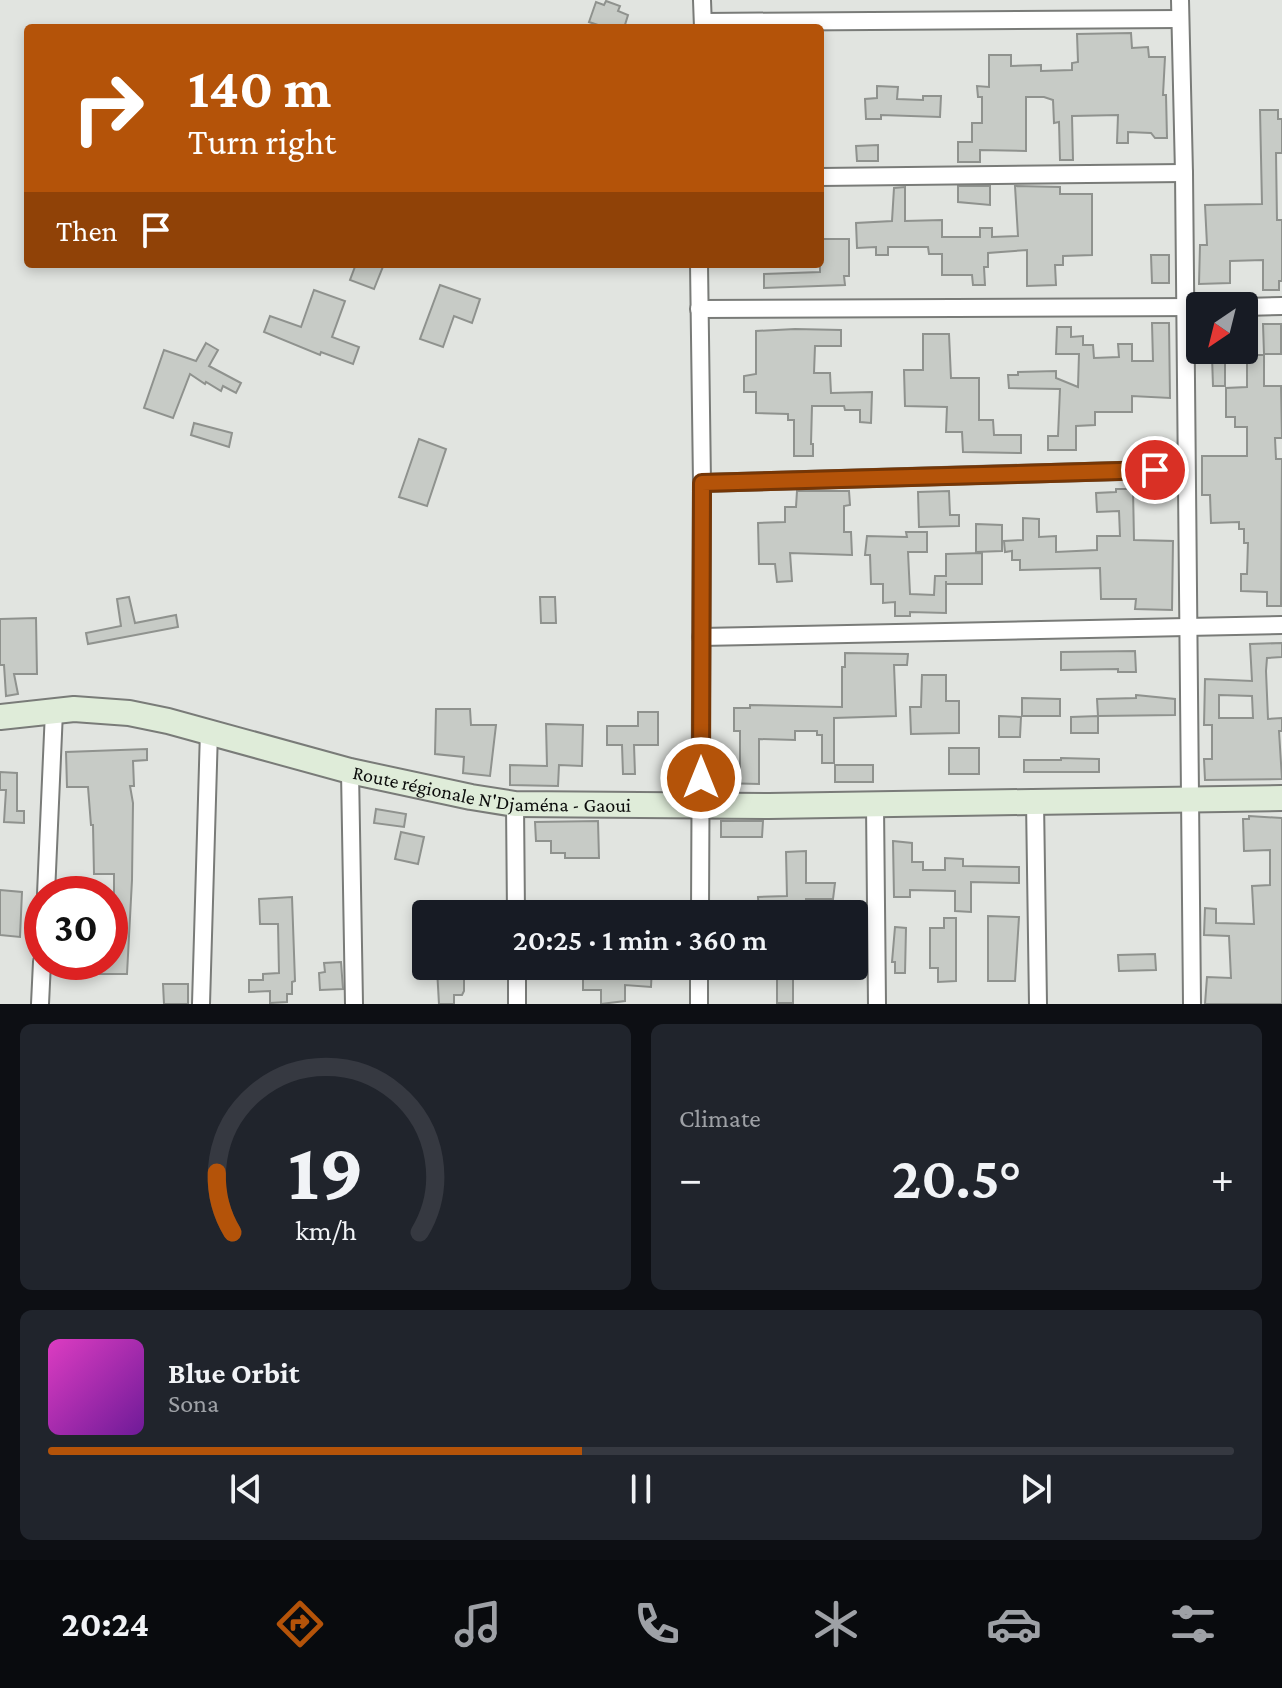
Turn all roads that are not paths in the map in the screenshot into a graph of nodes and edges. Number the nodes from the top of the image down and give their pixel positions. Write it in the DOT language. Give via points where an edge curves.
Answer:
graph roads {
  1 [pos="702,0"];
  2 [pos="1180,0"];
  3 [pos="1180,19"];
  4 [pos="704,24"];
  5 [pos="783,24"];
  6 [pos="1184,173"];
  7 [pos="824,177"];
  8 [pos="699,268"];
  9 [pos="1191,292"];
  10 [pos="1282,306"];
  11 [pos="1186,307"];
  12 [pos="1258,307"];
  13 [pos="699,309"];
  14 [pos="1190,364"];
  15 [pos="1186,469"];
  16 [pos="702,483"];
  17 [pos="1282,625"];
  18 [pos="1187,628"];
  19 [pos="701,637"];
  20 [pos="54,711"];
  21 [pos="0,717"];
  22 [pos="209,731"];
  23 [pos="350,771"];
  24 [pos="1189,798"];
  25 [pos="1282,798"];
  26 [pos="1035,801"];
  27 [pos="515,804"];
  28 [pos="875,805"];
  29 [pos="701,806"];
  30 [pos="47,876"];
  31 [pos="516,900"];
  32 [pos="700,900"];
  33 [pos="41,980"];
  34 [pos="517,980"];
  35 [pos="699,980"];
  36 [pos="40,1004"];
  37 [pos="201,1004"];
  38 [pos="354,1004"];
  39 [pos="517,1004"];
  40 [pos="699,1004"];
  41 [pos="877,1004"];
  42 [pos="1038,1004"];
  43 [pos="1192,1004"];
  1 -- 4 [label="street"];
  2 -- 3 [label="street"];
  3 -- 5 [label="street"];
  3 -- 6 [label="street"];
  6 -- 7 [label="street"];
  6 -- 9 [label="street"];
  8 -- 13 [label="street"];
  10 -- 12 [label="street"];
  11 -- 13 [label="street"];
  13 -- 16 [label="street"];
  14 -- 15 [label="street"];
  15 -- 16 [label="street"];
  15 -- 18 [label="street"];
  16 -- 19 [label="street"];
  17 -- 18 [label="street"];
  18 -- 19 [label="street"];
  18 -- 24 [label="street"];
  19 -- 29 [label="street"];
  20 -- 21 [label="street, Route régionale N'Djaména - Gaoui"];
  20 -- 22 [label="street, Route régionale N'Djaména - Gaoui" via="129,713"];
  20 -- 30 [label="street"];
  22 -- 23 [label="street, Route régionale N'Djaména - Gaoui"];
  22 -- 37 [label="street"];
  23 -- 27 [label="street, Route régionale N'Djaména - Gaoui"];
  23 -- 38 [label="street"];
  24 -- 25 [label="street, Route régionale N'Djaména - Gaoui"];
  24 -- 26 [label="street, Route régionale N'Djaména - Gaoui"];
  24 -- 43 [label="street"];
  26 -- 28 [label="street, Route régionale N'Djaména - Gaoui"];
  26 -- 42 [label="street"];
  27 -- 29 [label="street, Route régionale N'Djaména - Gaoui"];
  27 -- 31 [label="street"];
  28 -- 29 [label="street, Route régionale N'Djaména - Gaoui"];
  28 -- 41 [label="street"];
  29 -- 32 [label="street"];
  33 -- 36 [label="street"];
  34 -- 39 [label="street"];
  35 -- 40 [label="street"];
}
